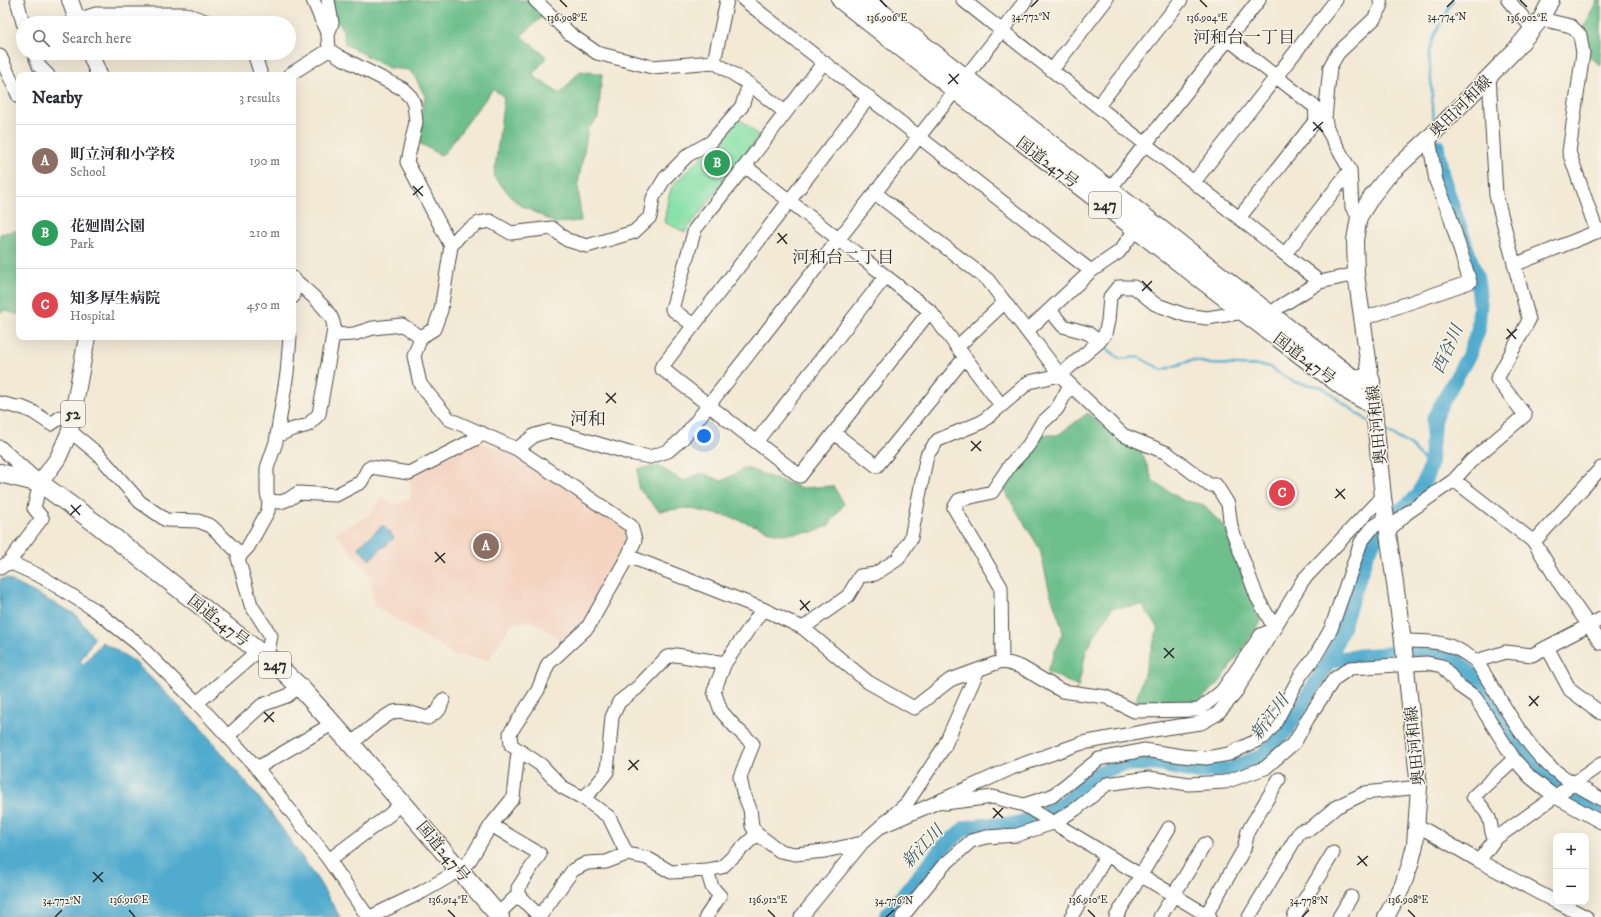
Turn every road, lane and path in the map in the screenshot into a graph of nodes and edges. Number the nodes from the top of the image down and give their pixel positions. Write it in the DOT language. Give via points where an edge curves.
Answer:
graph roads {
  1 [pos="17,0"];
  2 [pos="70,0"];
  3 [pos="313,0"];
  4 [pos="328,0"];
  5 [pos="535,0"];
  6 [pos="727,0"];
  7 [pos="744,0"];
  8 [pos="841,0"];
  9 [pos="865,0"];
  10 [pos="963,0"];
  11 [pos="1026,0"];
  12 [pos="1106,0"];
  13 [pos="1181,0"];
  14 [pos="1259,0"];
  15 [pos="1336,0"];
  16 [pos="1380,0"];
  17 [pos="1508,0"];
  18 [pos="1552,0"];
  19 [pos="21,16"];
  20 [pos="75,16"];
  21 [pos="91,16"];
  22 [pos="191,16"];
  23 [pos="1537,24"];
  24 [pos="1001,31"];
  25 [pos="328,35"];
  26 [pos="1228,39"];
  27 [pos="329,50"];
  28 [pos="0,56"];
  29 [pos="37,60"];
  30 [pos="92,60"];
  31 [pos="256,60"];
  32 [pos="714,62"];
  33 [pos="824,62"];
  34 [pos="1052,70"];
  35 [pos="45,72"];
  36 [pos="95,72"];
  37 [pos="259,72"];
  38 [pos="295,72"];
  39 [pos="1276,76"];
  40 [pos="1489,76"];
  41 [pos="748,84"];
  42 [pos="960,84"];
  43 [pos="16,91"];
  44 [pos="869,98"];
  45 [pos="1098,106"];
  46 [pos="785,112"];
  47 [pos="918,137"];
  48 [pos="1429,138"];
  49 [pos="1146,143"];
  50 [pos="745,166"];
  51 [pos="1350,170"];
  52 [pos="1194,182"];
  53 [pos="1109,190"];
  54 [pos="875,193"];
  55 [pos="789,201"];
  56 [pos="1359,217"];
  57 [pos="1239,218"];
  58 [pos="1136,229"];
  59 [pos="1599,231"];
  60 [pos="839,239"];
  61 [pos="451,246"];
  62 [pos="1285,254"];
  63 [pos="1514,265"];
  64 [pos="1091,271"];
  65 [pos="1356,274"];
  66 [pos="886,276"];
  67 [pos="296,280"];
  68 [pos="1320,282"];
  69 [pos="1005,302"];
  70 [pos="1050,310"];
  71 [pos="930,311"];
  72 [pos="1244,312"];
  73 [pos="1271,315"];
  74 [pos="1362,319"];
  75 [pos="693,326"];
  76 [pos="1027,331"];
  77 [pos="333,335"];
  78 [pos="421,337"];
  79 [pos="86,340"];
  80 [pos="290,340"];
  81 [pos="1099,342"];
  82 [pos="961,352"];
  83 [pos="1060,375"];
  84 [pos="1371,381"];
  85 [pos="1070,385"];
  86 [pos="0,402"];
  87 [pos="1001,405"];
  88 [pos="1373,405"];
  89 [pos="708,406"];
  90 [pos="71,425"];
  91 [pos="482,433"];
  92 [pos="834,433"];
  93 [pos="277,436"];
  94 [pos="756,442"];
  95 [pos="0,446"];
  96 [pos="517,449"];
  97 [pos="1601,468"];
  98 [pos="0,473"];
  99 [pos="1454,480"];
  100 [pos="40,483"];
  101 [pos="269,501"];
  102 [pos="1386,514"];
  103 [pos="1534,542"];
  104 [pos="240,554"];
  105 [pos="628,556"];
  106 [pos="4,565"];
  107 [pos="763,609"];
  108 [pos="1601,619"];
  109 [pos="1589,625"];
  110 [pos="804,628"];
  111 [pos="1275,629"];
  112 [pos="1403,641"];
  113 [pos="1601,643"];
  114 [pos="1547,647"];
  115 [pos="263,654"];
  116 [pos="1002,661"];
  117 [pos="1476,661"];
  118 [pos="725,663"];
  119 [pos="1406,665"];
  120 [pos="978,670"];
  121 [pos="299,686"];
  122 [pos="443,700"];
  123 [pos="197,703"];
  124 [pos="1601,713"];
  125 [pos="332,722"];
  126 [pos="228,736"];
  127 [pos="351,744"];
  128 [pos="518,751"];
  129 [pos="1514,759"];
  130 [pos="1601,764"];
  131 [pos="256,768"];
  132 [pos="1278,779"];
  133 [pos="1572,785"];
  134 [pos="1419,788"];
  135 [pos="1554,796"];
  136 [pos="583,798"];
  137 [pos="1601,799"];
  138 [pos="402,803"];
  139 [pos="931,805"];
  140 [pos="1028,807"];
  141 [pos="1601,822"];
  142 [pos="1053,823"];
  143 [pos="491,825"];
  144 [pos="1417,825"];
  145 [pos="880,827"];
  146 [pos="1170,828"];
  147 [pos="757,834"];
  148 [pos="1495,839"];
  149 [pos="862,843"];
  150 [pos="1204,844"];
  151 [pos="1333,853"];
  152 [pos="627,854"];
  153 [pos="1107,855"];
  154 [pos="329,860"];
  155 [pos="1479,861"];
  156 [pos="460,870"];
  157 [pos="706,870"];
  158 [pos="1141,875"];
  159 [pos="518,895"];
  160 [pos="1173,895"];
  161 [pos="1351,897"];
  162 [pos="1553,900"];
  163 [pos="1559,905"];
  164 [pos="1567,913"];
  165 [pos="498,916"];
  166 [pos="540,916"];
  167 [pos="1207,916"];
  168 [pos="369,917"];
  169 [pos="706,917"];
  170 [pos="801,917"];
  171 [pos="903,917"];
  172 [pos="1071,917"];
  173 [pos="1116,917"];
  174 [pos="1160,917"];
  175 [pos="1249,917"];
  176 [pos="1294,917"];
  177 [pos="1339,917"];
  178 [pos="1386,917"];
  179 [pos="1586,917"];
  1 -- 19 [label="street"];
  2 -- 20 [label="main road"];
  3 -- 25 [label="street"];
  4 -- 25 [label="street" via="332,23"];
  5 -- 32 [label="street" via="570,34 597,53 652,67"];
  6 -- 32 [label="street"];
  7 -- 33 [label="street"];
  8 -- 42 [label="highway, 国道247号 / 247"];
  9 -- 42 [label="highway, 国道247号 / 247"];
  10 -- 24 [label="street"];
  11 -- 24 [label="street"];
  12 -- 34 [label="street"];
  13 -- 45 [label="street"];
  14 -- 26 [label="street"];
  15 -- 39 [label="street"];
  16 -- 51 [label="street" via="1381,7 1374,19 1338,53 1330,67 1325,118 1327,129"];
  17 -- 23 [label="street"];
  18 -- 23 [label="main road, 奥田河和線"];
  21 -- 22 [label="street"];
  23 -- 40 [label="main road, 奥田河和線"];
  23 -- 59 [label="street" via="1571,26 1580,35 1583,54 1569,152"];
  24 -- 34 [label="street"];
  24 -- 42 [label="street"];
  25 -- 27 [label="street"];
  26 -- 39 [label="street"];
  26 -- 49 [label="street"];
  27 -- 38 [label="street"];
  27 -- 61 [label="street" via="403,89 412,97 416,122 407,162"];
  28 -- 43 [label="street"];
  29 -- 35 [label="street"];
  30 -- 36 [label="main road"];
  31 -- 37 [label="street"];
  32 -- 41 [label="street"];
  33 -- 44 [label="street"];
  33 -- 46 [label="street"];
  34 -- 45 [label="street"];
  39 -- 52 [label="street"];
  39 -- 57 [label="street" via="1315,107 1316,120"];
  40 -- 48 [label="main road, 奥田河和線"];
  40 -- 63 [label="street" via="1496,195"];
  41 -- 46 [label="street"];
  41 -- 61 [label="street" via="742,106 711,142 688,155 664,178 653,198 650,217 634,232 587,246 566,240 552,228 511,233 490,221 480,223 460,235"];
  42 -- 47 [label="street"];
  42 -- 53 [label="highway, 国道247号 / 247"];
  42 -- 58 [label="highway, 国道247号 / 247"];
  44 -- 47 [label="street"];
  44 -- 55 [label="street"];
  45 -- 49 [label="street"];
  46 -- 50 [label="street"];
  47 -- 54 [label="street"];
  47 -- 64 [label="street"];
  48 -- 56 [label="main road, 奥田河和線" via="1387,177"];
  48 -- 74 [label="street" via="1436,181 1449,213 1470,282"];
  49 -- 52 [label="street"];
  49 -- 53 [label="street"];
  50 -- 55 [label="street"];
  50 -- 75 [label="street" via="695,228 672,309"];
  51 -- 56 [label="street" via="1352,207"];
  51 -- 62 [label="street"];
  52 -- 57 [label="street"];
  53 -- 73 [label="highway, 国道247号 / 247"];
  54 -- 60 [label="street"];
  54 -- 69 [label="street" via="988,280"];
  55 -- 60 [label="street"];
  55 -- 75 [label="street"];
  56 -- 65 [label="main road, 奥田河和線" via="1355,240"];
  57 -- 62 [label="street"];
  58 -- 64 [label="street" via="1119,252"];
  58 -- 72 [label="highway, 国道247号 / 247"];
  59 -- 63 [label="street"];
  60 -- 66 [label="street"];
  60 -- 89 [label="street"];
  61 -- 78 [label="street" via="441,310 434,329"];
  62 -- 68 [label="street"];
  63 -- 99 [label="street" via="1529,320 1497,379 1525,415 1471,461"];
  64 -- 70 [label="street"];
  65 -- 68 [label="street"];
  65 -- 74 [label="main road, 奥田河和線"];
  66 -- 71 [label="street"];
  66 -- 94 [label="street"];
  67 -- 77 [label="street" via="330,315 334,324"];
  68 -- 73 [label="street" via="1279,307"];
  69 -- 76 [label="street"];
  69 -- 82 [label="street"];
  70 -- 76 [label="street"];
  70 -- 81 [label="street" via="1063,326 1088,333"];
  71 -- 82 [label="street"];
  71 -- 92 [label="street"];
  72 -- 81 [label="street" via="1207,318 1185,315 1155,304 1134,287 1118,287 1110,297 1105,334"];
  72 -- 88 [label="highway, 国道247号 / 247" via="1350,392"];
  73 -- 84 [label="highway, 国道247号 / 247" via="1351,377"];
  74 -- 84 [label="main road, 奥田河和線"];
  75 -- 89 [label="street" via="660,368"];
  76 -- 83 [label="street"];
  77 -- 78 [label="street" via="354,334 402,324"];
  77 -- 93 [label="street" via="319,414 308,425"];
  78 -- 91 [label="street" via="414,356 420,384 449,419"];
  79 -- 90 [label="main road, 52"];
  80 -- 93 [label="street"];
  81 -- 83 [label="street"];
  82 -- 87 [label="street"];
  82 -- 92 [label="street" via="877,466"];
  83 -- 85 [label="street"];
  83 -- 87 [label="street" via="1029,382"];
  84 -- 88 [label="main road, 奥田河和線"];
  85 -- 111 [label="street" via="1123,435 1167,453 1209,485 1216,485 1228,504 1231,527 1257,597"];
  85 -- 116 [label="street" via="1057,409 1041,424 1028,446 1011,464 992,492 959,500 954,508 1001,587"];
  86 -- 90 [label="street" via="21,406 50,424 61,417"];
  87 -- 110 [label="street" via="982,422 938,440 927,455 910,538 898,560 875,574 860,576 848,596"];
  88 -- 102 [label="main road, 奥田河和線"];
  89 -- 94 [label="street"];
  89 -- 96 [label="street" via="683,438 668,451 650,457 550,431 535,435"];
  90 -- 100 [label="main road, 52" via="58,458"];
  90 -- 104 [label="street" via="140,502 166,520 198,521 211,526"];
  91 -- 96 [label="street"];
  91 -- 101 [label="street" via="477,438 409,472 371,467 361,482 336,495 298,493 281,502"];
  92 -- 94 [label="street" via="800,476"];
  93 -- 101 [label="street" via="267,468"];
  95 -- 100 [label="street"];
  96 -- 105 [label="street" via="631,526 634,540"];
  97 -- 103 [label="street"];
  98 -- 100 [label="highway, 国道247号 / 247"];
  99 -- 102 [label="street" via="1407,513"];
  99 -- 103 [label="street"];
  100 -- 106 [label="street" via="34,508 42,518"];
  100 -- 115 [label="highway, 国道247号 / 247"];
  101 -- 104 [label="street" via="268,511 248,547"];
  102 -- 111 [label="street" via="1375,504 1303,580"];
  102 -- 112 [label="main road, 奥田河和線"];
  102 -- 140 [label="street" via="1361,542 1331,629 1300,676 1274,725 1264,737 1229,754 1206,758 1144,750 1099,759 1052,796"];
  103 -- 109 [label="street"];
  104 -- 115 [label="street" via="240,569 250,605 271,636"];
  105 -- 107 [label="street"];
  105 -- 128 [label="street" via="588,627 548,664 538,690 510,733 511,744"];
  106 -- 123 [label="street" via="42,577 94,610 138,644"];
  107 -- 110 [label="street"];
  107 -- 118 [label="street"];
  108 -- 109 [label="street"];
  109 -- 113 [label="street"];
  109 -- 114 [label="street"];
  110 -- 120 [label="street" via="868,682 914,708 950,680"];
  111 -- 116 [label="street" via="1261,635 1222,691 1199,710 1134,711 1106,697 1062,691 1021,667"];
  111 -- 139 [label="street" via="1234,695 1217,714 1201,723 1082,743 1012,768"];
  112 -- 117 [label="street" via="1435,641 1463,651"];
  112 -- 119 [label="main road, 奥田河和線"];
  114 -- 117 [label="street" via="1532,655 1506,652"];
  114 -- 124 [label="street" via="1570,690"];
  115 -- 121 [label="highway, 国道247号 / 247"];
  115 -- 123 [label="street"];
  116 -- 120 [label="street"];
  117 -- 133 [label="street" via="1527,740 1545,762"];
  118 -- 136 [label="street" via="676,654 667,657 637,688 619,702 612,716 607,772"];
  118 -- 147 [label="street" via="714,691 721,712 753,744 740,778 742,792 750,808 752,826"];
  119 -- 129 [label="street" via="1427,663 1442,666 1458,685 1475,698"];
  119 -- 134 [label="main road, 奥田河和線"];
  119 -- 142 [label="street" via="1350,668 1334,679 1295,742 1265,768 1225,782 1189,784 1149,778 1107,784 1076,809"];
  120 -- 145 [label="street" via="944,747 907,803"];
  121 -- 125 [label="highway, 国道247号 / 247"];
  121 -- 126 [label="street" via="287,696 262,705"];
  122 -- 127 [label="street" via="439,710 428,718 395,712"];
  123 -- 126 [label="street"];
  125 -- 127 [label="highway, 国道247号 / 247"];
  125 -- 131 [label="street"];
  126 -- 131 [label="street"];
  127 -- 138 [label="highway, 国道247号 / 247"];
  128 -- 136 [label="street" via="541,766 562,787"];
  128 -- 143 [label="street" via="513,798"];
  129 -- 135 [label="street" via="1530,777"];
  129 -- 148 [label="street" via="1473,797 1486,811"];
  130 -- 133 [label="street"];
  131 -- 154 [label="street"];
  132 -- 167 [label="street" via="1248,831 1244,849"];
  133 -- 135 [label="street"];
  133 -- 137 [label="street"];
  134 -- 144 [label="main road, 奥田河和線"];
  134 -- 175 [label="street" via="1365,793 1336,807 1310,829 1300,831"];
  135 -- 141 [label="street"];
  135 -- 148 [label="street"];
  136 -- 152 [label="street" via="609,818"];
  138 -- 154 [label="street"];
  138 -- 156 [label="highway, 国道247号 / 247"];
  139 -- 140 [label="street" via="993,797"];
  139 -- 145 [label="street"];
  140 -- 142 [label="street"];
  142 -- 153 [label="street"];
  142 -- 171 [label="street" via="1017,835 986,837 971,841 942,867"];
  143 -- 156 [label="street" via="470,860"];
  143 -- 159 [label="street" via="540,854 518,888"];
  144 -- 155 [label="street"];
  144 -- 178 [label="main road, 奥田河和線" via="1410,865"];
  145 -- 149 [label="street"];
  146 -- 158 [label="street"];
  147 -- 149 [label="street" via="780,851 795,854"];
  147 -- 157 [label="street" via="722,867"];
  148 -- 155 [label="street"];
  149 -- 170 [label="street"];
  150 -- 160 [label="street"];
  151 -- 176 [label="street"];
  152 -- 157 [label="street" via="647,858 671,872"];
  152 -- 166 [label="street" via="606,862 588,863 573,870"];
  153 -- 158 [label="street"];
  153 -- 172 [label="street"];
  154 -- 168 [label="street"];
  155 -- 162 [label="street"];
  156 -- 165 [label="highway, 国道247号 / 247"];
  156 -- 168 [label="street" via="422,892"];
  157 -- 169 [label="street" via="712,886 720,896"];
  158 -- 160 [label="street"];
  158 -- 173 [label="street"];
  159 -- 165 [label="street"];
  159 -- 166 [label="street"];
  160 -- 167 [label="street"];
  160 -- 174 [label="street"];
  161 -- 177 [label="street"];
  163 -- 164 [label="street"];
  164 -- 179 [label="street"];
}
